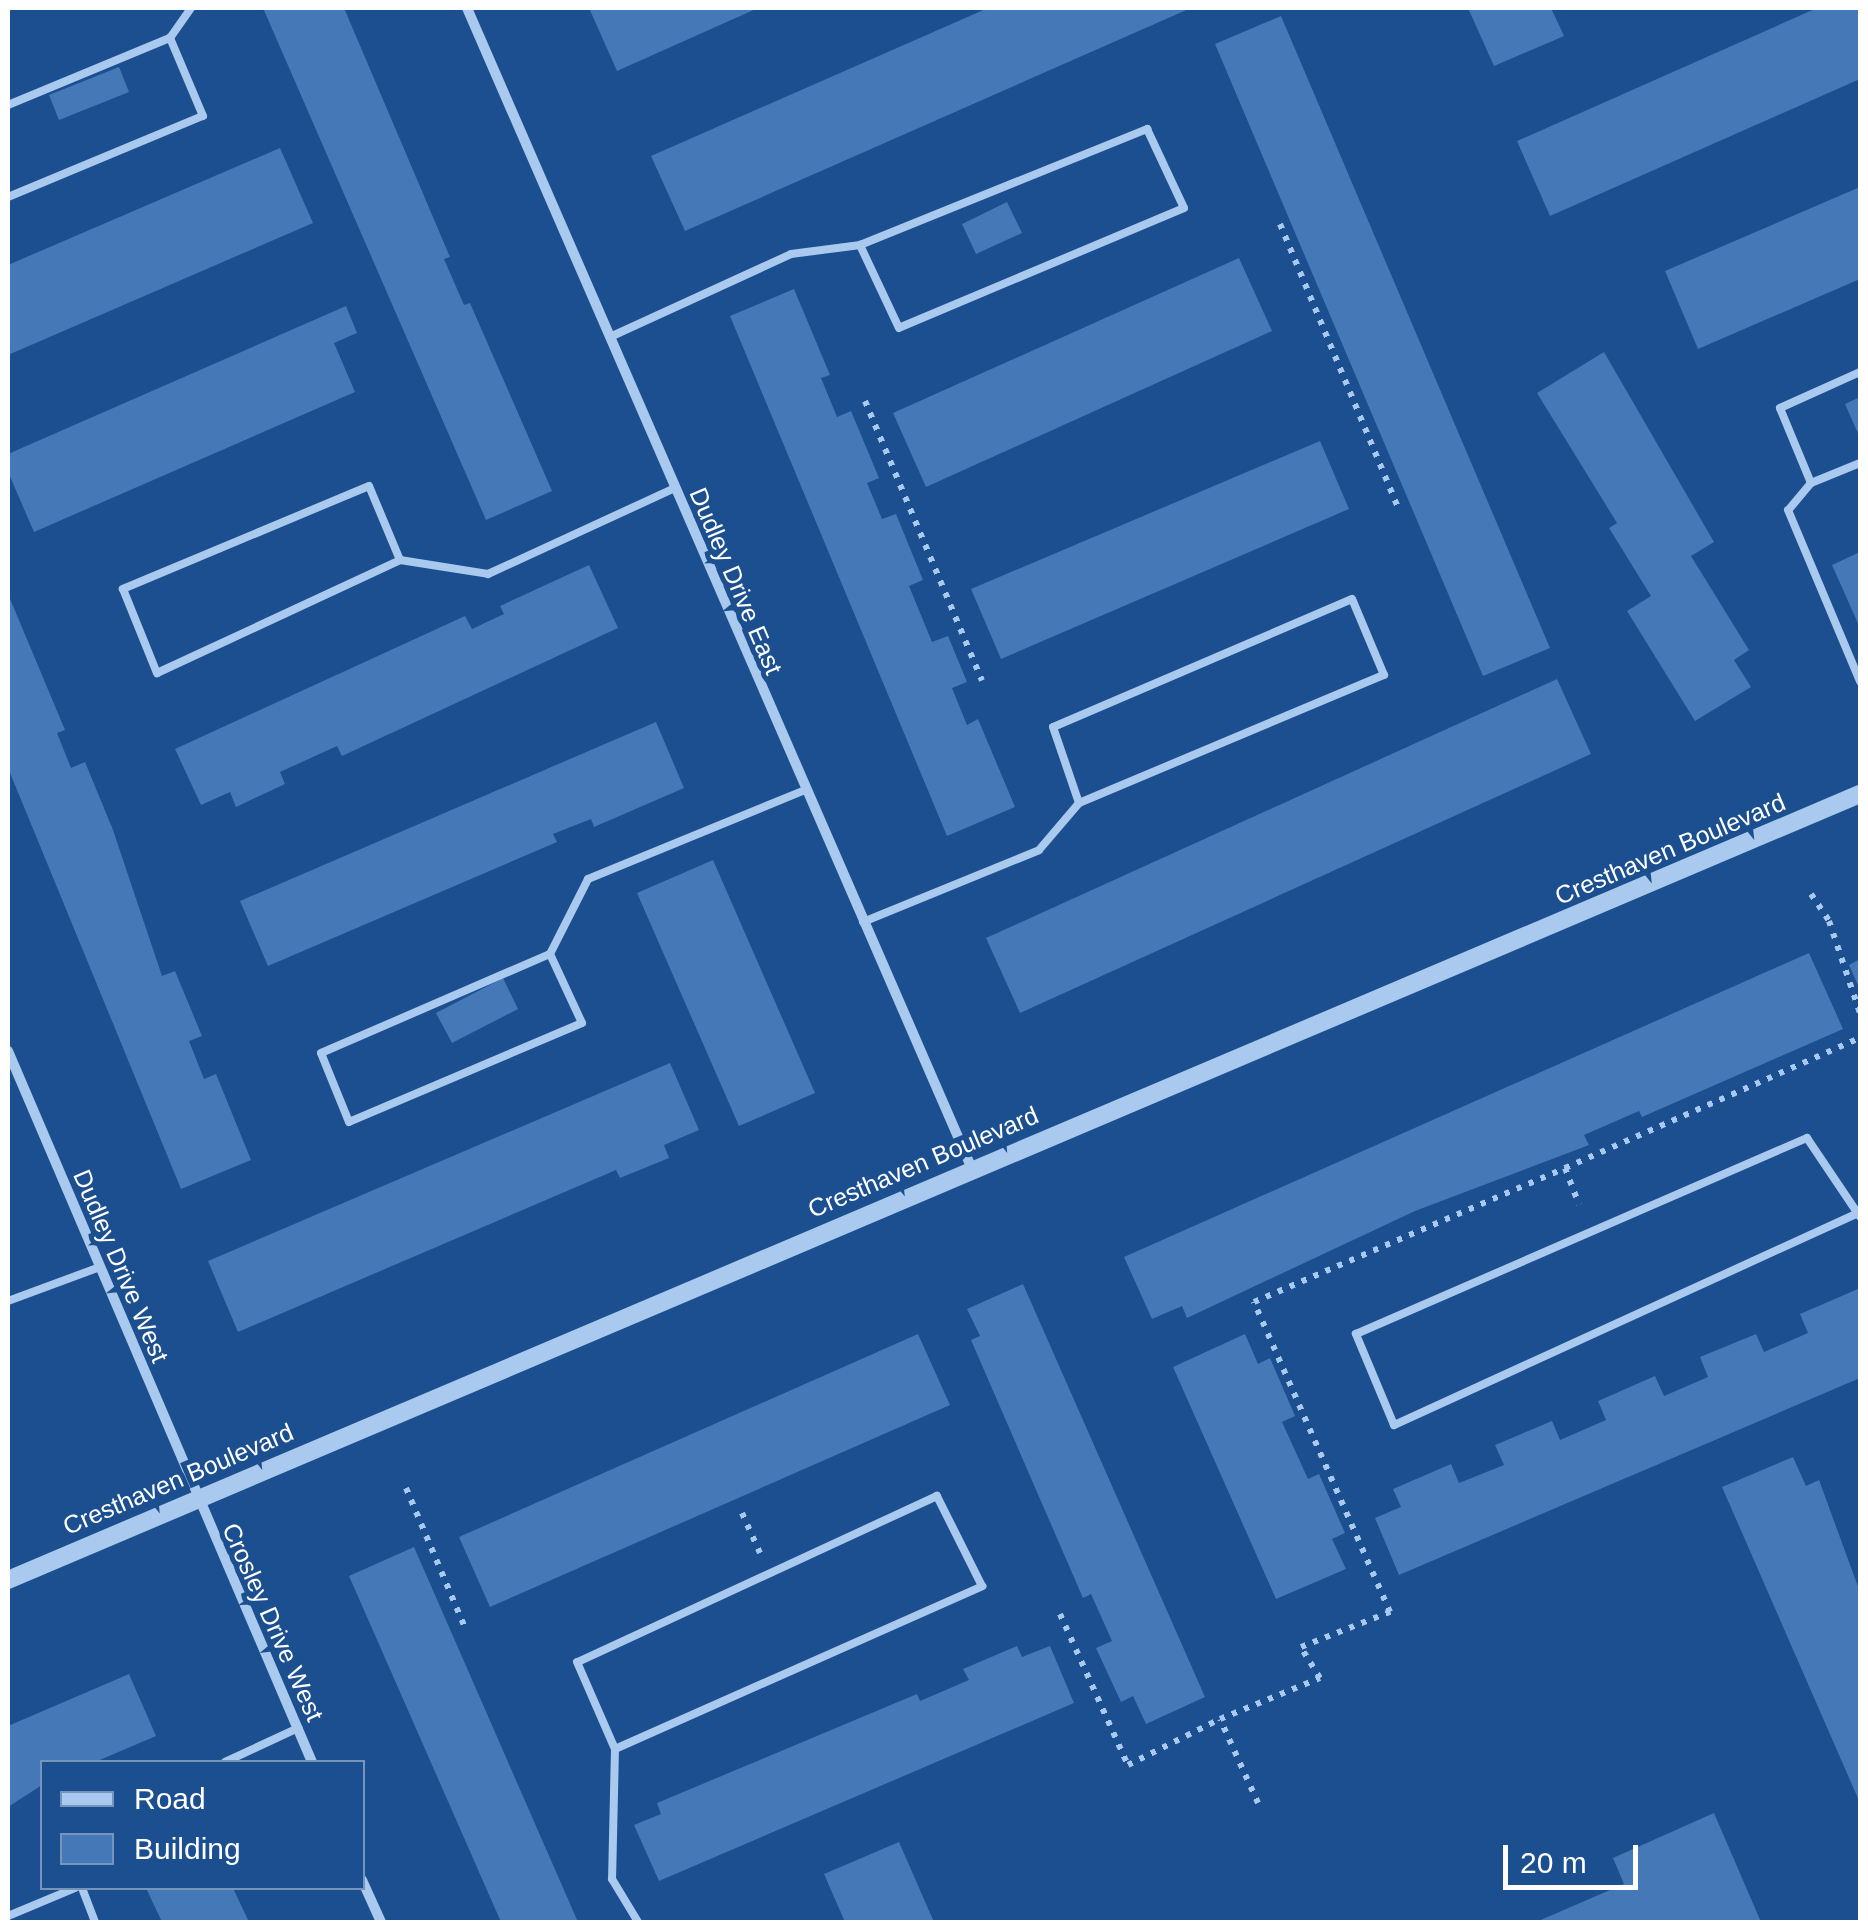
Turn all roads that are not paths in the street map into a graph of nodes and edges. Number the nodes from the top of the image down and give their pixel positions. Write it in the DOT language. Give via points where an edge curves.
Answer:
graph roads {
  1 [pos="192,8"];
  2 [pos="468,8"];
  3 [pos="170,38"];
  4 [pos="8,106"];
  5 [pos="8,196"];
  6 [pos="860,246"];
  7 [pos="610,337"];
  8 [pos="1860,372"];
  9 [pos="1860,463"];
  10 [pos="1810,483"];
  11 [pos="675,488"];
  12 [pos="400,560"];
  13 [pos="1860,681"];
  14 [pos="804,790"];
  15 [pos="1860,794"];
  16 [pos="1080,802"];
  17 [pos="861,922"];
  18 [pos="550,954"];
  19 [pos="8,1051"];
  20 [pos="972,1168"];
  21 [pos="1858,1215"];
  22 [pos="100,1267"];
  23 [pos="8,1301"];
  24 [pos="196,1497"];
  25 [pos="8,1580"];
  26 [pos="298,1728"];
  27 [pos="615,1748"];
  28 [pos="229,1760"];
  29 [pos="311,1760"];
  30 [pos="365,1887"];
  31 [pos="73,1890"];
  32 [pos="79,1890"];
  33 [pos="8,1916"];
  34 [pos="95,1922"];
  35 [pos="380,1922"];
  36 [pos="638,1922"];
  1 -- 3 [label="lane"];
  2 -- 7 [label="street, Dudley Drive East"];
  3 -- 4 [label="lane"];
  3 -- 5 [label="lane" via="203,116"];
  6 -- 6 [label="lane" via="899,328 1184,208 1148,128"];
  6 -- 7 [label="lane" via="791,254"];
  7 -- 11 [label="street, Dudley Drive East"];
  8 -- 10 [label="lane" via="1780,408"];
  9 -- 10 [label="lane"];
  10 -- 13 [label="lane" via="1788,510"];
  11 -- 12 [label="lane" via="488,574"];
  11 -- 14 [label="street, Dudley Drive East"];
  12 -- 12 [label="lane" via="369,486 123,589 157,673"];
  14 -- 17 [label="street, Dudley Drive East"];
  14 -- 18 [label="lane" via="588,879"];
  15 -- 20 [label="street, Cresthaven Boulevard"];
  16 -- 16 [label="lane" via="1384,676 1352,599 1053,727"];
  16 -- 17 [label="lane" via="1039,850"];
  17 -- 20 [label="street, Dudley Drive East"];
  18 -- 18 [label="lane" via="320,1053 349,1122 582,1023"];
  19 -- 22 [label="street, Dudley Drive West"];
  20 -- 24 [label="street, Cresthaven Boulevard"];
  21 -- 21 [label="lane" via="1807,1138 1356,1334 1394,1425"];
  22 -- 23 [label="lane"];
  22 -- 24 [label="street, Dudley Drive West"];
  24 -- 25 [label="street, Cresthaven Boulevard"];
  24 -- 26 [label="street, Crosley Drive West"];
  26 -- 28 [label="lane"];
  26 -- 29 [label="street, Crosley Drive West"];
  27 -- 27 [label="lane" via="982,1586 936,1496 577,1662"];
  27 -- 36 [label="lane" via="612,1878"];
  30 -- 35 [label="street"];
  31 -- 33 [label="lane"];
  32 -- 34 [label="lane"];
}
